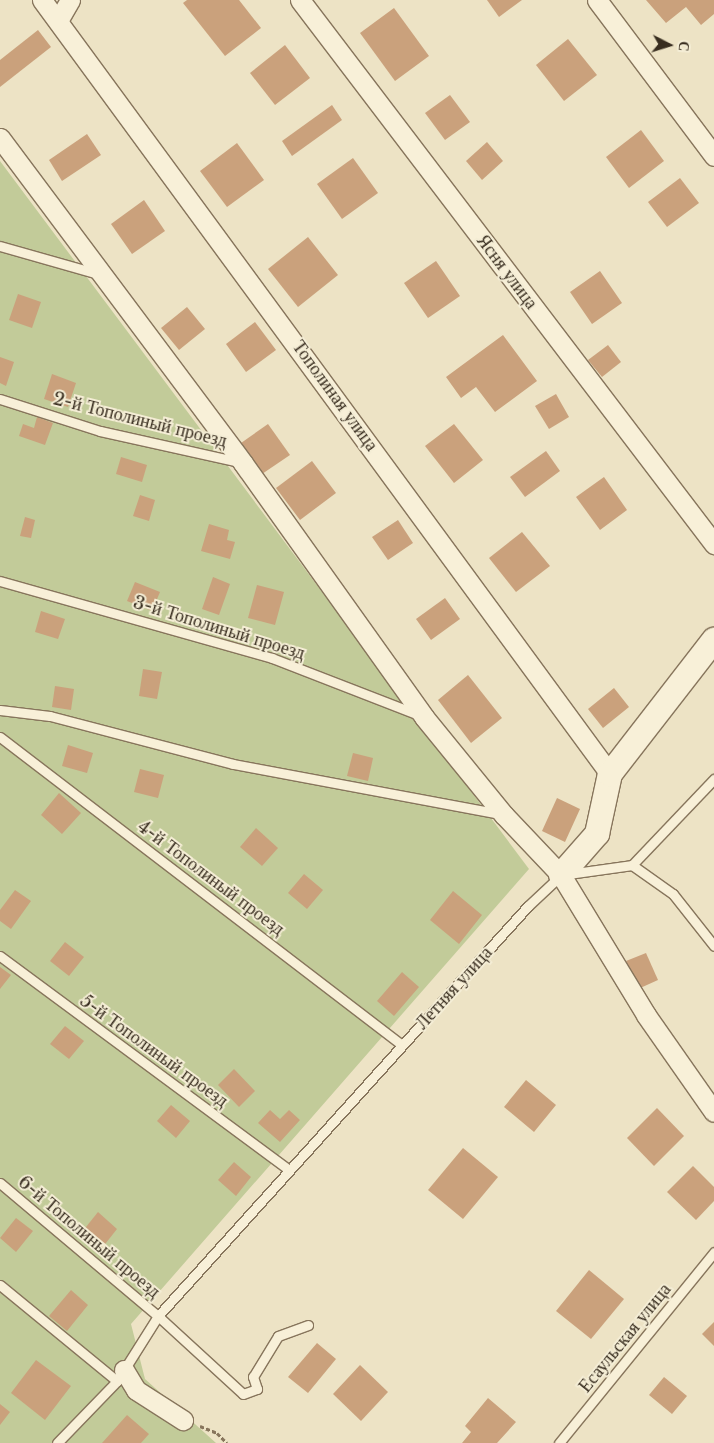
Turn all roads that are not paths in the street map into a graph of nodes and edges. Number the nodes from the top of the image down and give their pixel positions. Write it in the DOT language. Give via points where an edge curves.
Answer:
graph roads {
  1 [pos="42,0"];
  2 [pos="70,0"];
  3 [pos="300,0"];
  4 [pos="597,0"];
  5 [pos="59,19"];
  6 [pos="0,138"];
  7 [pos="714,156"];
  8 [pos="0,246"];
  9 [pos="103,275"];
  10 [pos="0,398"];
  11 [pos="243,463"];
  12 [pos="714,544"];
  13 [pos="0,581"];
  14 [pos="714,640"];
  15 [pos="0,710"];
  16 [pos="424,717"];
  17 [pos="0,738"];
  18 [pos="610,774"];
  19 [pos="714,779"];
  20 [pos="504,814"];
  21 [pos="632,865"];
  22 [pos="561,875"];
  23 [pos="714,946"];
  24 [pos="0,956"];
  25 [pos="402,1045"];
  26 [pos="714,1112"];
  27 [pos="289,1170"];
  28 [pos="0,1183"];
  29 [pos="714,1252"];
  30 [pos="0,1285"];
  31 [pos="158,1316"];
  32 [pos="308,1325"];
  33 [pos="120,1375"];
  34 [pos="183,1420"];
  35 [pos="57,1443"];
  36 [pos="559,1443"];
  1 -- 5 [label="street, Тополиная улица"];
  2 -- 5 [label="street"];
  3 -- 12 [label="street, Ясня улица"];
  4 -- 7 [label="street"];
  5 -- 18 [label="street, Тополиная улица"];
  6 -- 9 [label="street"];
  8 -- 9 [label="lane"];
  9 -- 11 [label="street"];
  10 -- 11 [label="lane, 2-й Тополиный проезд" via="100,431"];
  11 -- 16 [label="street"];
  13 -- 16 [label="lane, 3-й Тополиный проезд" via="272,658"];
  14 -- 18 [label="street, Летняя улица"];
  15 -- 20 [label="lane" via="50,716 233,764"];
  16 -- 20 [label="street"];
  17 -- 25 [label="lane, 4-й Тополиный проезд"];
  18 -- 22 [label="street, Летняя улица" via="597,834"];
  19 -- 21 [label="lane"];
  20 -- 22 [label="street"];
  21 -- 22 [label="lane"];
  21 -- 23 [label="lane" via="672,894"];
  22 -- 25 [label="lane, Летняя улица"];
  22 -- 26 [label="street" via="646,1015"];
  24 -- 27 [label="lane, 5-й Тополиный проезд"];
  25 -- 27 [label="lane, Летняя улица"];
  27 -- 31 [label="lane, Летняя улица"];
  28 -- 31 [label="lane, 6-й Тополиный проезд"];
  29 -- 36 [label="lane, Есаульская улица"];
  30 -- 33 [label="lane"];
  31 -- 32 [label="lane, 6-й Тополиный проезд" via="243,1394 257,1389 253,1377 278,1336"];
  31 -- 33 [label="lane, Летняя улица"];
  33 -- 34 [label="street" via="136,1390"];
  33 -- 35 [label="lane, Летняя улица"];
}
